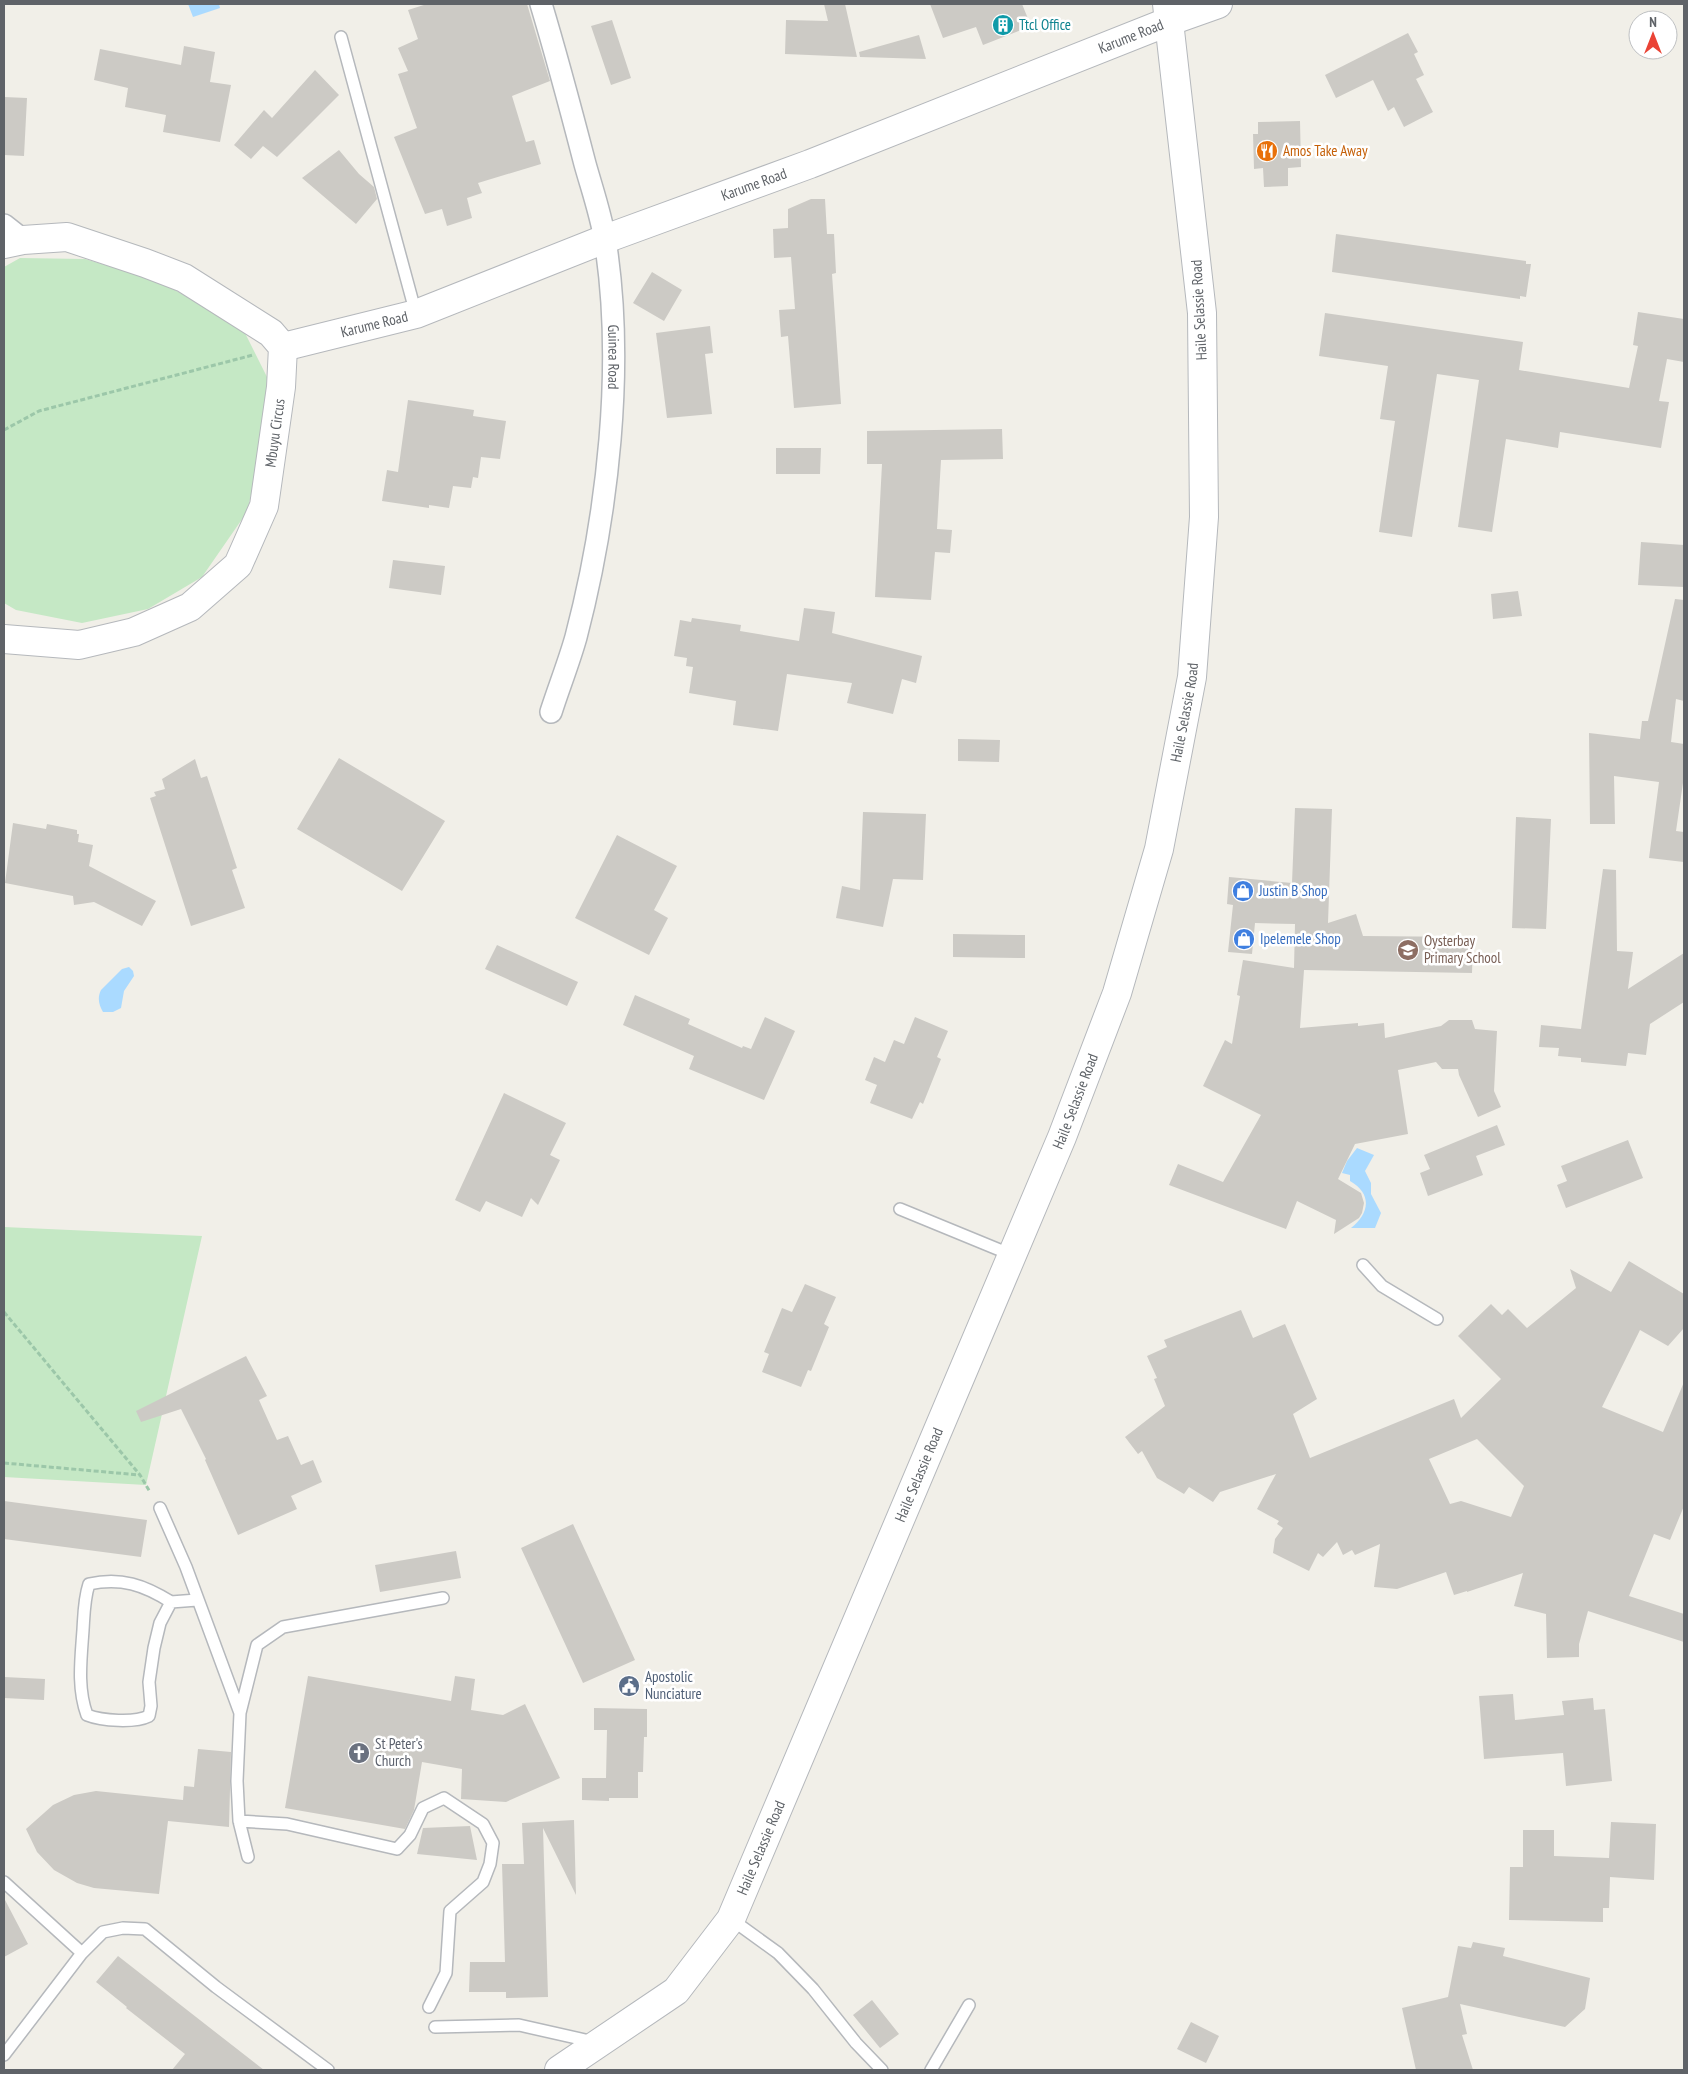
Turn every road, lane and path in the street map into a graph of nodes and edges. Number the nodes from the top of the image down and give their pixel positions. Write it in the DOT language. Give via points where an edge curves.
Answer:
graph roads {
  1 [pos="541,4"];
  2 [pos="1218,4"];
  3 [pos="1168,12"];
  4 [pos="341,36"];
  5 [pos="10,236"];
  6 [pos="605,239"];
  7 [pos="416,314"];
  8 [pos="283,347"];
  9 [pos="4,430"];
  10 [pos="4,638"];
  11 [pos="551,712"];
  12 [pos="900,1209"];
  13 [pos="1012,1255"];
  14 [pos="1363,1265"];
  15 [pos="4,1312"];
  16 [pos="1436,1319"];
  17 [pos="4,1463"];
  18 [pos="140,1475"];
  19 [pos="160,1508"];
  20 [pos="443,1598"];
  21 [pos="197,1600"];
  22 [pos="171,1602"];
  23 [pos="240,1713"];
  24 [pos="239,1821"];
  25 [pos="248,1857"];
  26 [pos="4,1882"];
  27 [pos="731,1919"];
  28 [pos="82,1953"];
  29 [pos="969,2005"];
  30 [pos="429,2007"];
  31 [pos="435,2027"];
  32 [pos="598,2043"];
  33 [pos="4,2055"];
  34 [pos="328,2070"];
  35 [pos="559,2070"];
  36 [pos="882,2070"];
  37 [pos="931,2070"];
  1 -- 6 [label="street, Guinea Road"];
  2 -- 3 [label="street, Karume Road"];
  3 -- 6 [label="street, Karume Road" via="810,164"];
  3 -- 13 [label="street, Haile Selassie Road" via="1202,313 1204,517 1192,677 1160,849 1117,993 1062,1137"];
  4 -- 7 [label="lane"];
  5 -- 8 [label="street" via="67,237 184,278 272,333"];
  6 -- 7 [label="street, Karume Road"];
  6 -- 11 [label="street, Guinea Road" via="611,293 613,382 607,481 592,569"];
  7 -- 8 [label="street, Karume Road"];
  8 -- 9 [label="path" via="39,411"];
  8 -- 10 [label="street, Mbuyu Circus" via="281,387 264,506 238,565 190,607 134,632 78,646"];
  12 -- 13 [label="lane"];
  13 -- 27 [label="street, Haile Selassie Road"];
  14 -- 16 [label="lane" via="1382,1286"];
  15 -- 18 [label="path"];
  17 -- 18 [label="path"];
  18 -- 19 [label="path"];
  19 -- 21 [label="lane"];
  20 -- 23 [label="lane" via="283,1627 257,1645"];
  21 -- 22 [label="lane"];
  21 -- 23 [label="lane"];
  22 -- 22 [label="lane" via="160,1623 154,1648 149,1716 140,1721 87,1715 80,1682 80,1653 89,1584 104,1581 139,1585"];
  23 -- 24 [label="lane"];
  24 -- 25 [label="lane"];
  24 -- 30 [label="lane" via="287,1824 397,1849 410,1835 423,1808 444,1798 483,1824 493,1843 490,1864 483,1882 450,1911 446,1973"];
  26 -- 28 [label="lane"];
  27 -- 32 [label="street, Haile Selassie Road" via="676,1991"];
  27 -- 36 [label="lane" via="778,1953 814,1989"];
  28 -- 33 [label="lane"];
  28 -- 34 [label="lane" via="103,1932 123,1928 145,1929 216,1987"];
  29 -- 37 [label="lane"];
  31 -- 32 [label="lane" via="518,2025"];
  32 -- 35 [label="street, Haile Selassie Road"];
}
